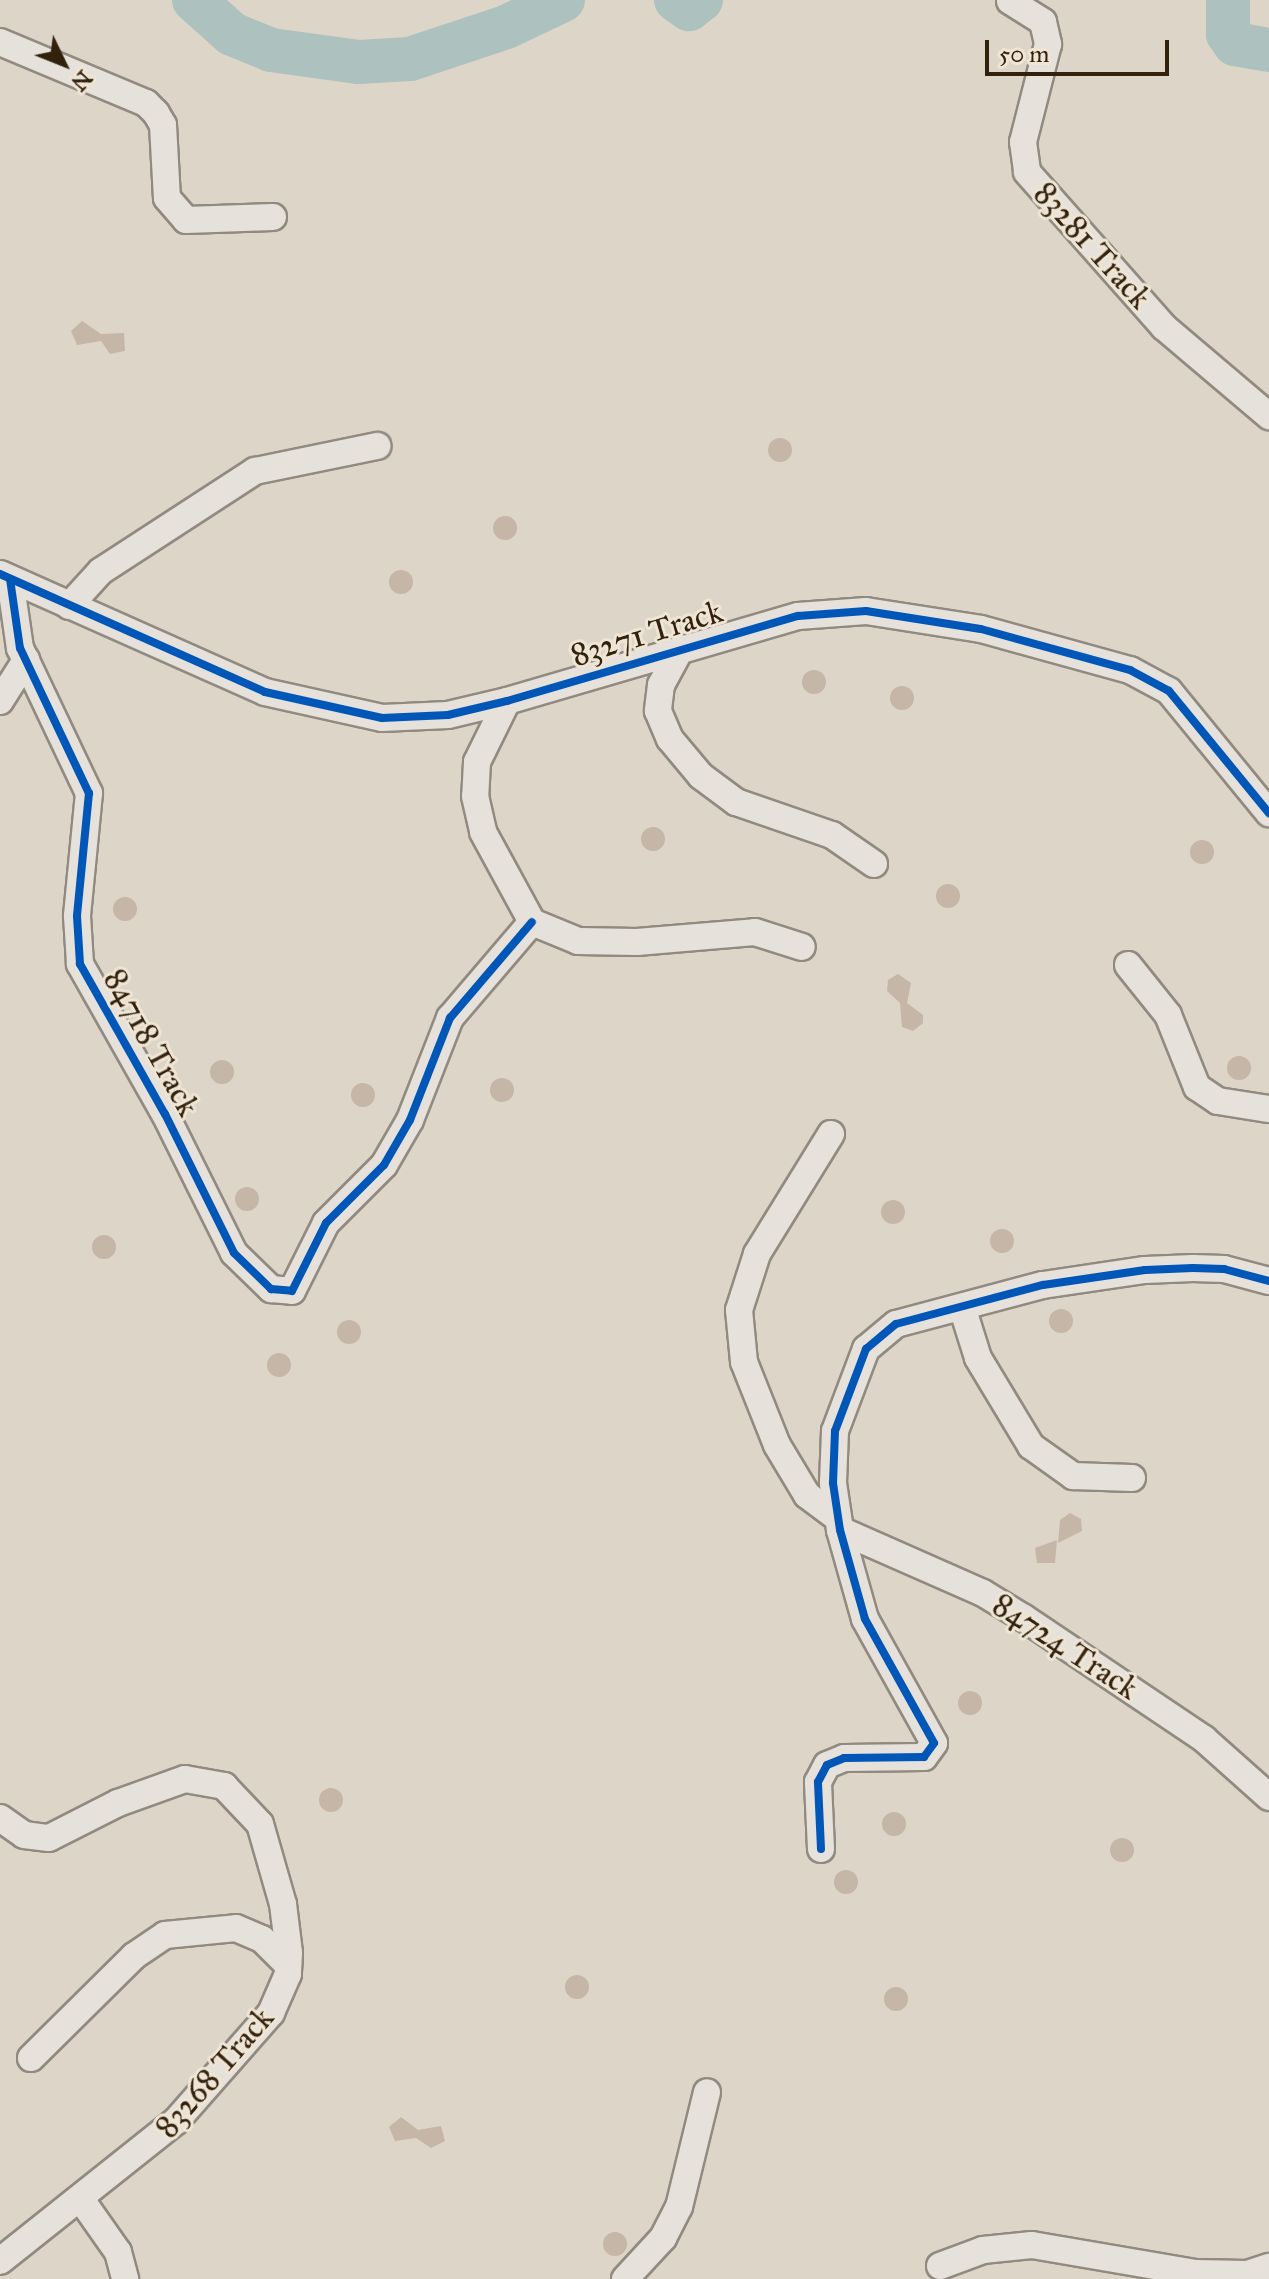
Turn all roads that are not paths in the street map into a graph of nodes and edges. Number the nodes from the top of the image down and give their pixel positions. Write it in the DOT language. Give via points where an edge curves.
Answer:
graph roads {
  1 [pos="1010,1"];
  2 [pos="0,42"];
  3 [pos="273,217"];
  4 [pos="1269,416"];
  5 [pos="377,446"];
  6 [pos="5,576"];
  7 [pos="69,606"];
  8 [pos="681,648"];
  9 [pos="26,660"];
  10 [pos="0,701"];
  11 [pos="507,701"];
  12 [pos="1269,813"];
  13 [pos="874,864"];
  14 [pos="532,922"];
  15 [pos="802,947"];
  16 [pos="1128,965"];
  17 [pos="1269,1109"];
  18 [pos="831,1134"];
  19 [pos="1269,1281"];
  20 [pos="963,1310"];
  21 [pos="1132,1478"];
  22 [pos="839,1524"];
  23 [pos="1269,1797"];
  24 [pos="0,1818"];
  25 [pos="821,1849"];
  26 [pos="288,1965"];
  27 [pos="31,2058"];
  28 [pos="707,2092"];
  29 [pos="80,2198"];
  30 [pos="0,2261"];
  31 [pos="940,2266"];
  32 [pos="1269,2267"];
  33 [pos="125,2279"];
  34 [pos="625,2279"];
  1 -- 4 [label="street, 83281 Track" via="1043,22 1048,44 1023,142 1027,172 1164,327"];
  2 -- 3 [label="street" via="146,103 163,125 167,198 186,220"];
  5 -- 7 [label="street" via="255,471 101,571"];
  6 -- 7 [label="street, 83271 Track"];
  6 -- 9 [label="street, 84718 Track"];
  7 -- 11 [label="street, 83271 Track" via="197,666 303,704 415,718"];
  8 -- 11 [label="street, 83271 Track"];
  8 -- 12 [label="street, 83271 Track" via="798,616 866,611 981,629 1091,658 1169,691"];
  8 -- 13 [label="street" via="661,685 662,726 701,776 736,802 832,835"];
  9 -- 10 [label="street"];
  9 -- 14 [label="street, 84718 Track" via="89,793 77,916 80,964 165,1114 234,1253 271,1289 292,1291 326,1223 384,1165 410,1120 450,1018"];
  11 -- 14 [label="street" via="477,762 475,796 483,832"];
  14 -- 15 [label="street" via="578,941 755,932"];
  16 -- 17 [label="street" via="1168,1015 1197,1087 1218,1101"];
  18 -- 22 [label="street, 84724 Track" via="757,1254 739,1310 744,1362 777,1445 807,1495"];
  19 -- 20 [label="street" via="1224,1269 1145,1270 1043,1285"];
  20 -- 21 [label="street" via="978,1358 1031,1446 1073,1476"];
  20 -- 22 [label="street" via="896,1324 866,1349 831,1456"];
  22 -- 23 [label="street, 84724 Track" via="1024,1618 1204,1739"];
  22 -- 25 [label="street" via="865,1619 934,1743 924,1757 844,1758 827,1765 818,1782"];
  24 -- 26 [label="street, 83268 Track" via="24,1835 49,1838 118,1803 185,1779 224,1786 260,1824 283,1904"];
  26 -- 27 [label="street" via="262,1939 236,1928 165,1935 134,1956"];
  26 -- 29 [label="street, 83268 Track" via="271,2013 176,2121"];
  28 -- 34 [label="street" via="675,2215 663,2238"];
  29 -- 30 [label="street, 83268 Track"];
  29 -- 33 [label="street" via="118,2252"];
  31 -- 32 [label="street" via="983,2250 1032,2245 1196,2273 1247,2274"];
}
